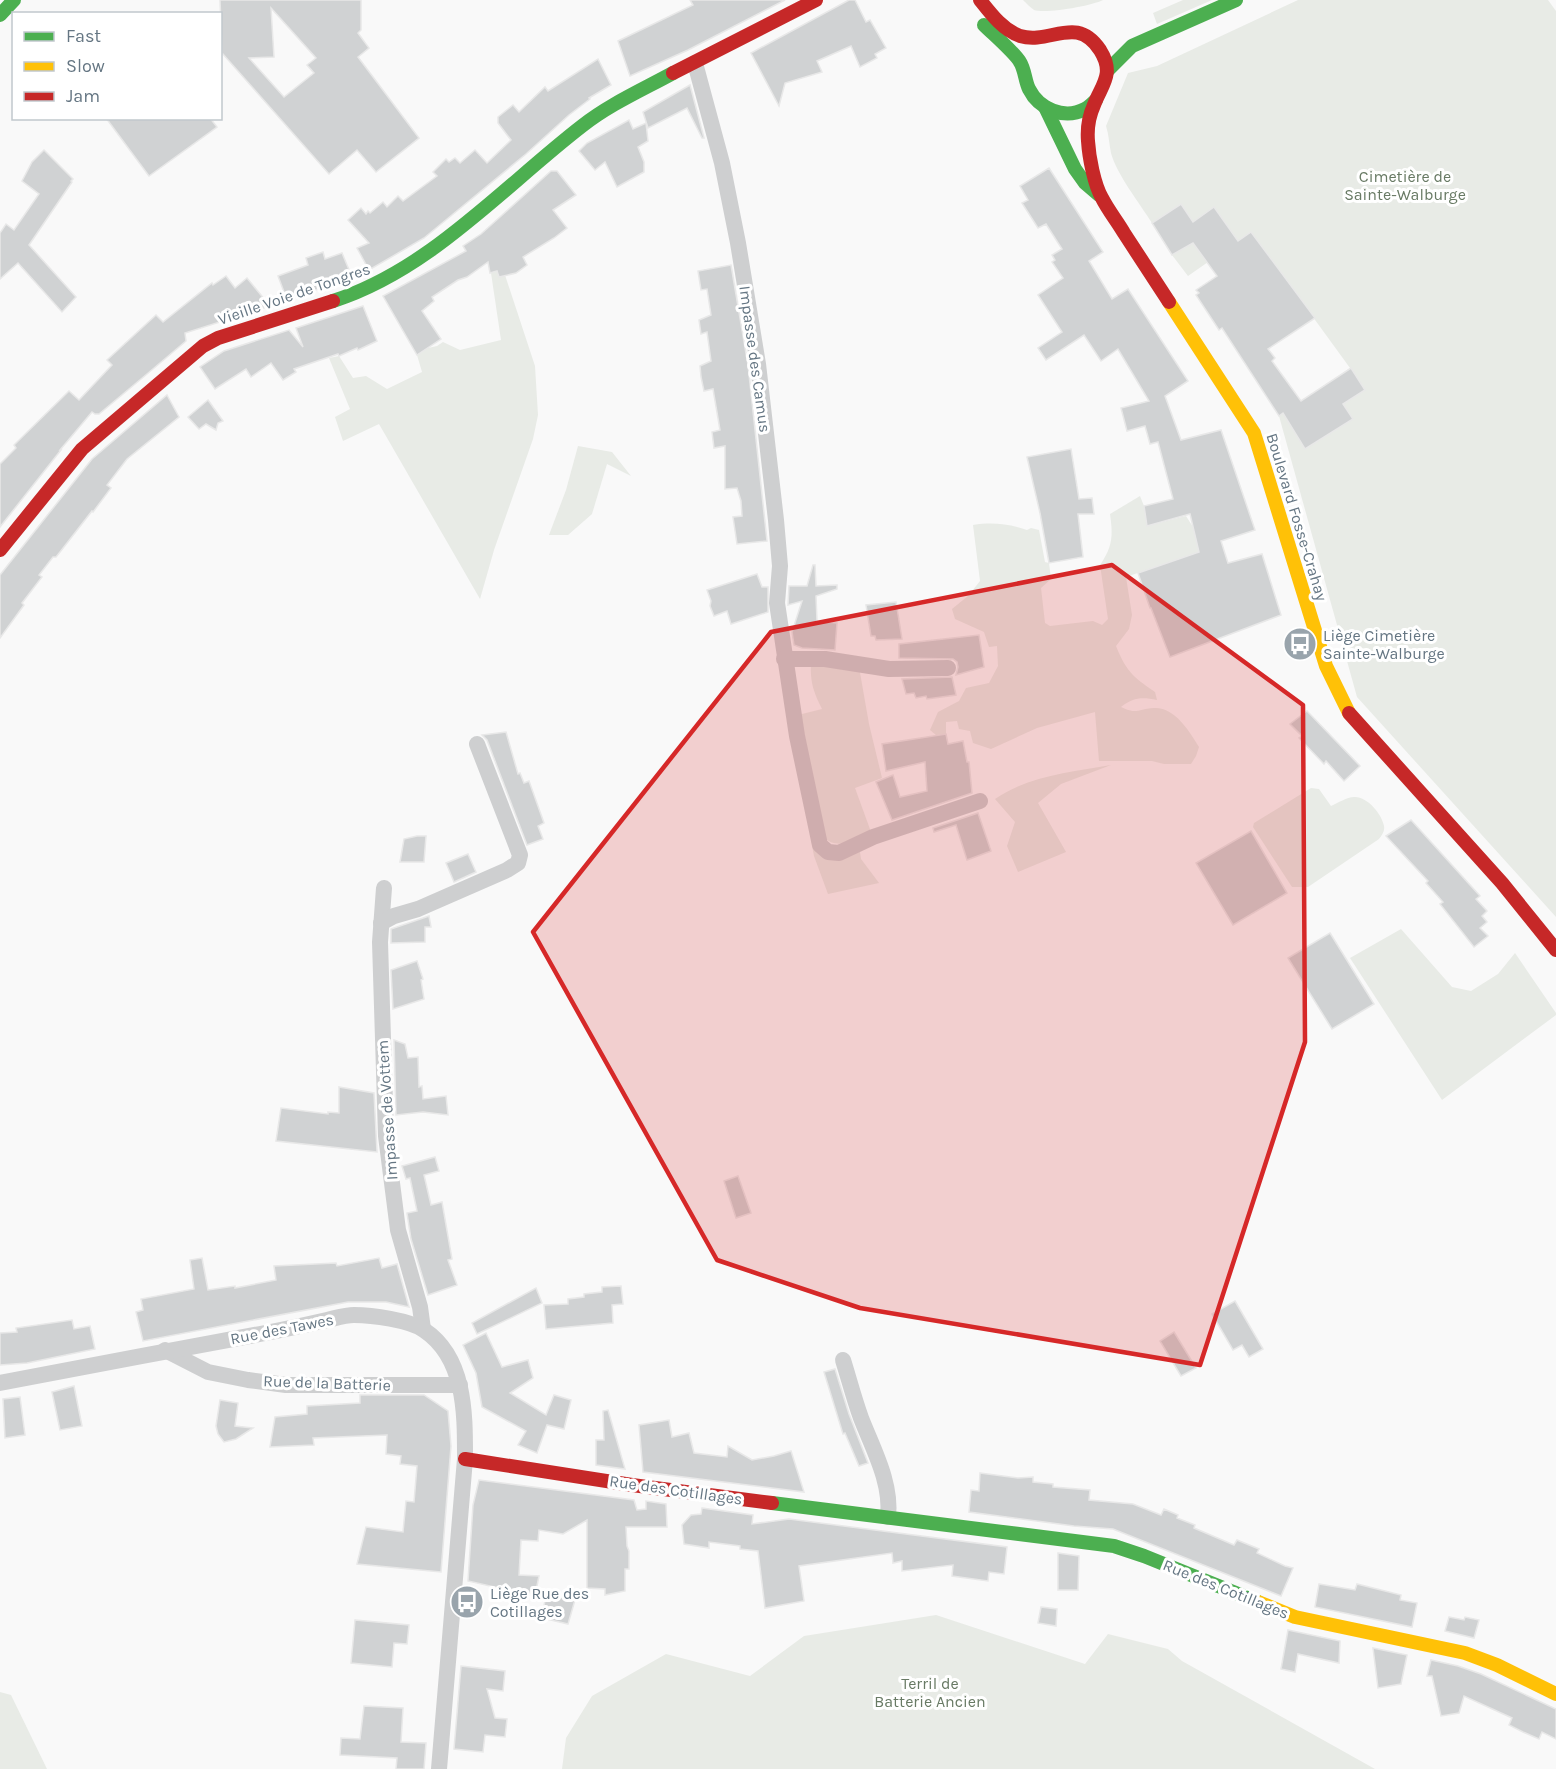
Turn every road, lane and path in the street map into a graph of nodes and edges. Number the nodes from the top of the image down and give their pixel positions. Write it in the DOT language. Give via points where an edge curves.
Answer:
graph roads {
  1 [pos="14,0"];
  2 [pos="816,0"];
  3 [pos="1236,0"];
  4 [pos="975,4"];
  5 [pos="0,15"];
  6 [pos="1044,37"];
  7 [pos="1132,46"];
  8 [pos="1098,47"];
  9 [pos="695,63"];
  10 [pos="1107,71"];
  11 [pos="1025,75"];
  12 [pos="1096,100"];
  13 [pos="1045,107"];
  14 [pos="1101,196"];
  15 [pos="0,550"];
  16 [pos="784,658"];
  17 [pos="948,668"];
  18 [pos="477,744"];
  19 [pos="980,801"];
  20 [pos="384,888"];
  21 [pos="381,923"];
  22 [pos="1556,950"];
  23 [pos="423,1329"];
  24 [pos="165,1350"];
  25 [pos="843,1360"];
  26 [pos="0,1383"];
  27 [pos="460,1384"];
  28 [pos="465,1459"];
  29 [pos="888,1517"];
  30 [pos="1556,1694"];
  31 [pos="439,1769"];
  1 -- 5 [label="street"];
  2 -- 9 [label="street, Vieille Voie de Tongres"];
  3 -- 7 [label="street"];
  4 -- 6 [label="street, Boulevard Fosse-Crahay" via="1002,27 1020,35"];
  4 -- 11 [label="street, Boulevard Fosse-Crahay" via="996,39 1020,62"];
  6 -- 8 [label="street, Boulevard Fosse-Crahay" via="1061,31 1076,32"];
  6 -- 11 [label="street" via="1030,53"];
  7 -- 8 [label="street"];
  7 -- 10 [label="street"];
  8 -- 10 [label="street"];
  9 -- 15 [label="street, Vieille Voie de Tongres" via="612,105 583,125 432,250 386,279 352,295 203,346 82,449"];
  9 -- 16 [label="street, Impasse des Camus" via="722,163 758,364 776,520 780,566 777,603"];
  10 -- 12 [label="street, Boulevard Fosse-Crahay" via="1105,86"];
  11 -- 13 [label="street, Boulevard Fosse-Crahay" via="1035,99"];
  12 -- 13 [label="street" via="1085,109 1070,113"];
  12 -- 14 [label="street, Boulevard Fosse-Crahay" via="1088,132"];
  13 -- 14 [label="street, Boulevard Fosse-Crahay" via="1075,169"];
  14 -- 22 [label="street, Boulevard Fosse-Crahay" via="1254,433 1326,666 1350,715 1502,883"];
  16 -- 17 [label="street" via="825,658 889,669"];
  16 -- 19 [label="street, Impasse des Camus" via="820,846 828,852 838,853"];
  18 -- 21 [label="street" via="520,855 518,863"];
  20 -- 21 [label="street, Impasse de Vottem"];
  21 -- 23 [label="street, Impasse de Vottem" via="386,1136 398,1230"];
  23 -- 24 [label="street, Rue des Tawes" via="388,1317 352,1315"];
  23 -- 27 [label="street, Rue des Tawes" via="441,1345"];
  24 -- 26 [label="street, Rue des Tawes"];
  24 -- 27 [label="street, Rue de la Batterie" via="208,1372 286,1385"];
  25 -- 29 [label="street" via="885,1483"];
  27 -- 28 [label="street, Rue des Tawes"];
  28 -- 29 [label="street, Rue des Cotillages" via="632,1485"];
  28 -- 31 [label="street, Rue des Tawes"];
  29 -- 30 [label="street, Rue des Cotillages" via="1114,1546 1295,1617 1465,1653"];
}
